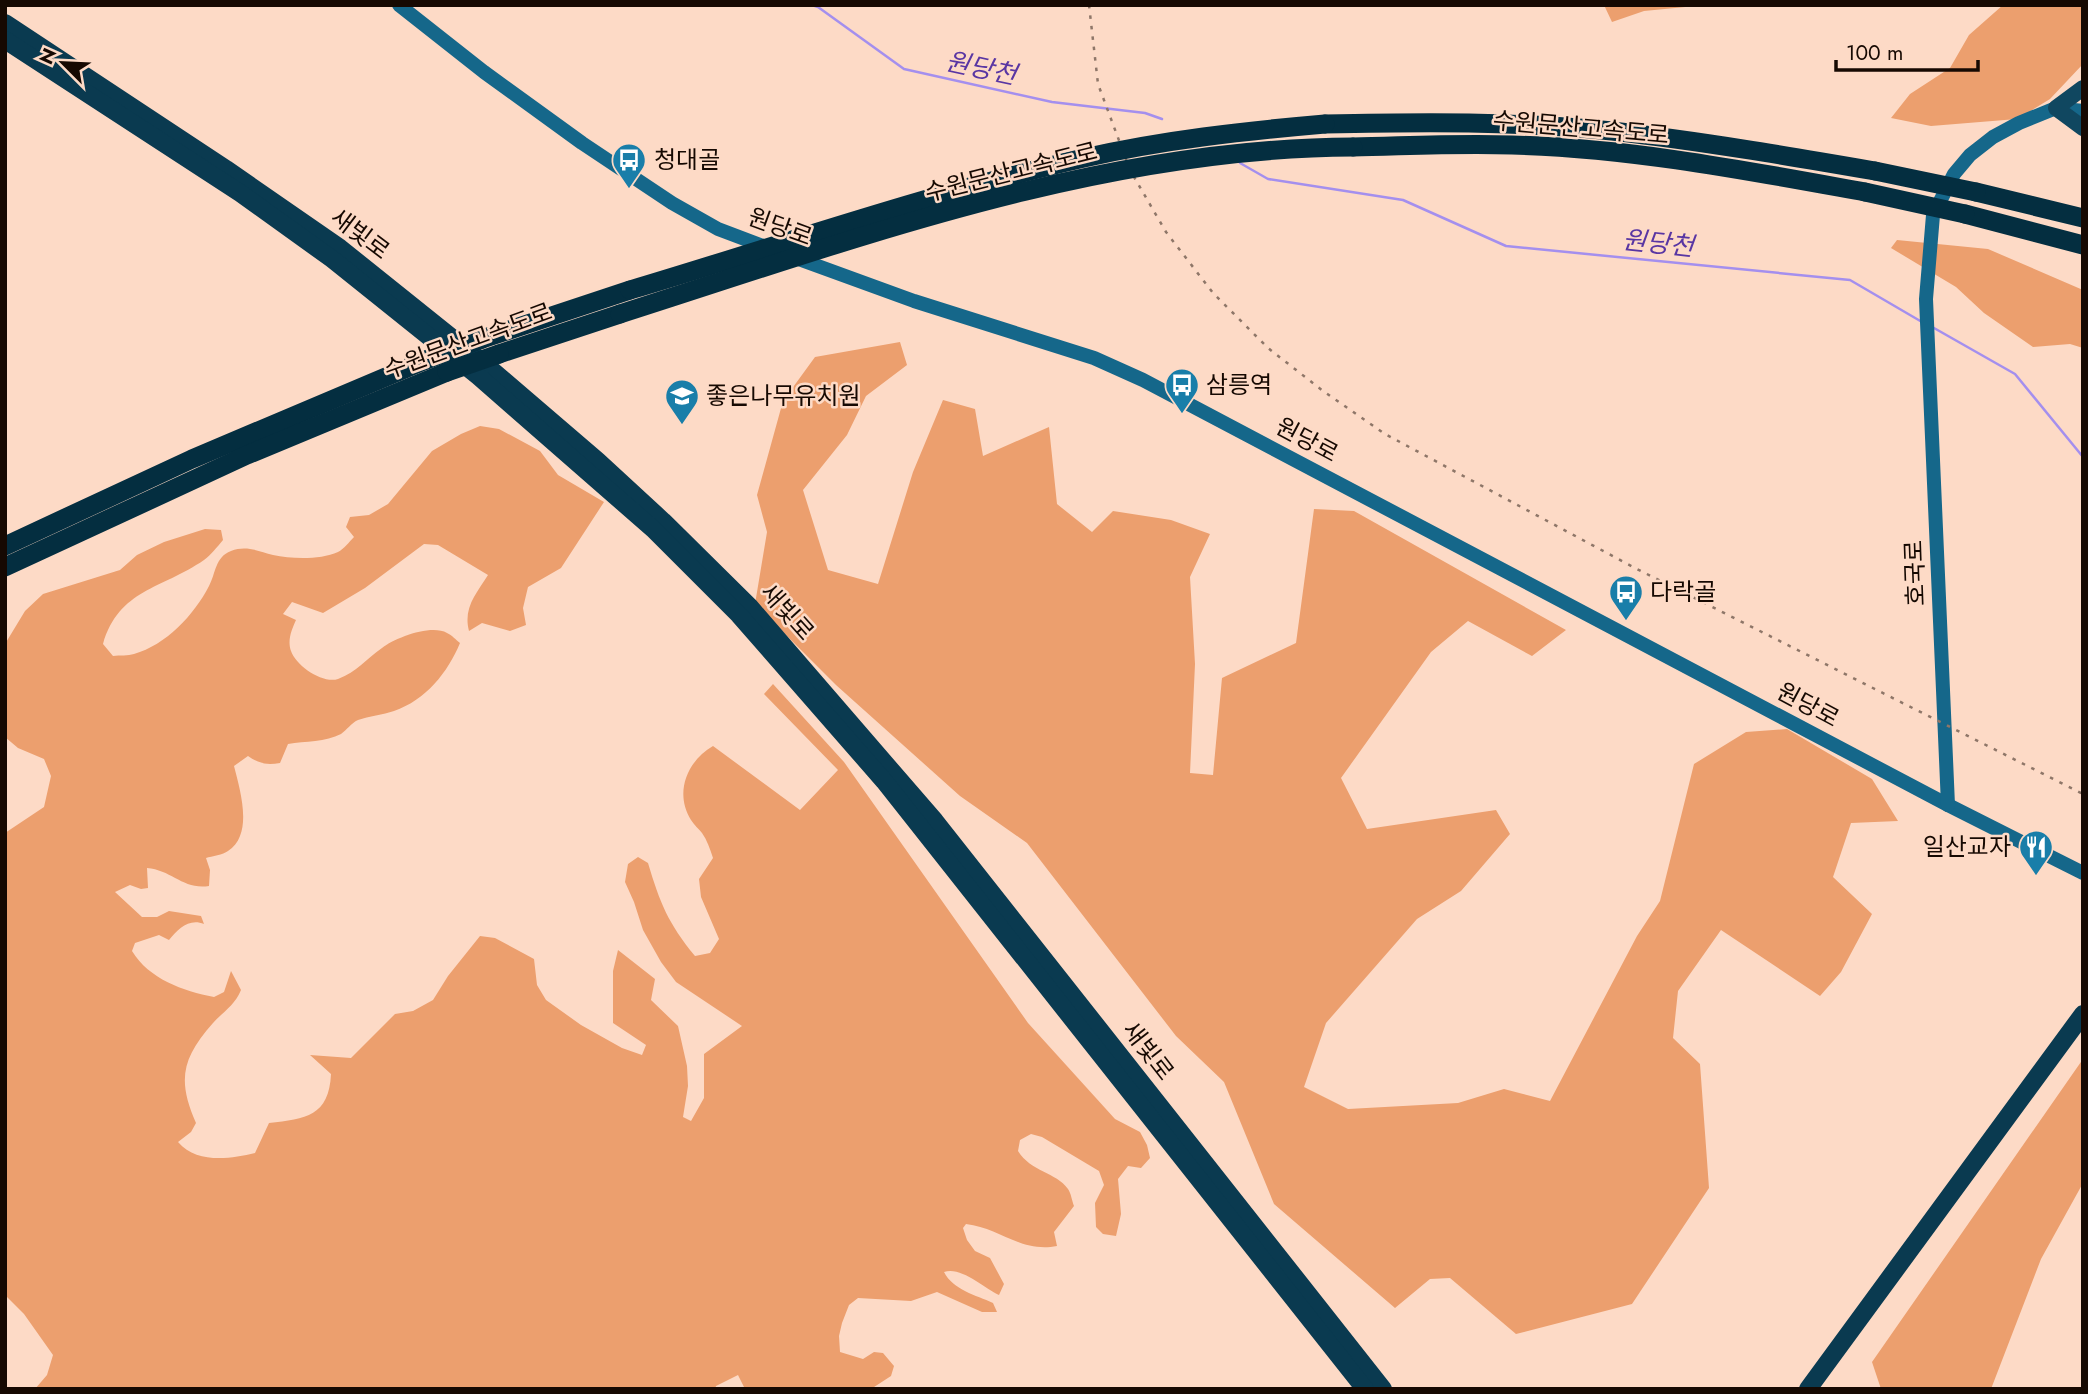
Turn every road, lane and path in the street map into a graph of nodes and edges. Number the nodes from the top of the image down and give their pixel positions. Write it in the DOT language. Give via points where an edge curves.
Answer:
graph roads {
  1 [pos="399,5"];
  2 [pos="5,23"];
  3 [pos="5,40"];
  4 [pos="2083,88"];
  5 [pos="2056,108"];
  6 [pos="2083,111"];
  7 [pos="2083,128"];
  8 [pos="246,190"];
  9 [pos="2083,218"];
  10 [pos="2083,245"];
  11 [pos="5,546"];
  12 [pos="5,567"];
  13 [pos="797,670"];
  14 [pos="1948,806"];
  15 [pos="2083,873"];
  16 [pos="2083,1014"];
  17 [pos="2083,1031"];
  18 [pos="1822,1380"];
  19 [pos="1365,1389"];
  20 [pos="1383,1389"];
  21 [pos="1807,1389"];
  1 -- 14 [label="main road, 원당로" via="582,143 718,229 914,301 1094,358 1143,380"];
  2 -- 8 [label="highway, 새빛로"];
  3 -- 8 [label="highway, 새빛로"];
  4 -- 5 [label="main road"];
  5 -- 6 [label="main road"];
  5 -- 7 [label="main road"];
  5 -- 14 [label="main road, 호국로" via="1993,137 1970,155 1954,174 1933,215 1926,299"];
  8 -- 13 [label="highway, 새빛로" via="508,393 663,521 750,607"];
  9 -- 11 [label="highway, 수원문산고속도로, bridge" via="1875,171 1612,131 1470,124 1325,124 1218,135 1087,157 956,190 482,339 192,459"];
  10 -- 12 [label="highway, 수원문산고속도로, bridge" via="1866,192 1684,162 1562,148 1466,144 1309,147 1203,158 1038,188 899,226 499,354 247,455"];
  13 -- 19 [label="highway, 새빛로"];
  13 -- 20 [label="highway, 새빛로" via="935,821"];
  14 -- 15 [label="main road, 원당로"];
  16 -- 18 [label="highway"];
  17 -- 18 [label="highway" via="1965,1196"];
  18 -- 21 [label="highway"];
}
